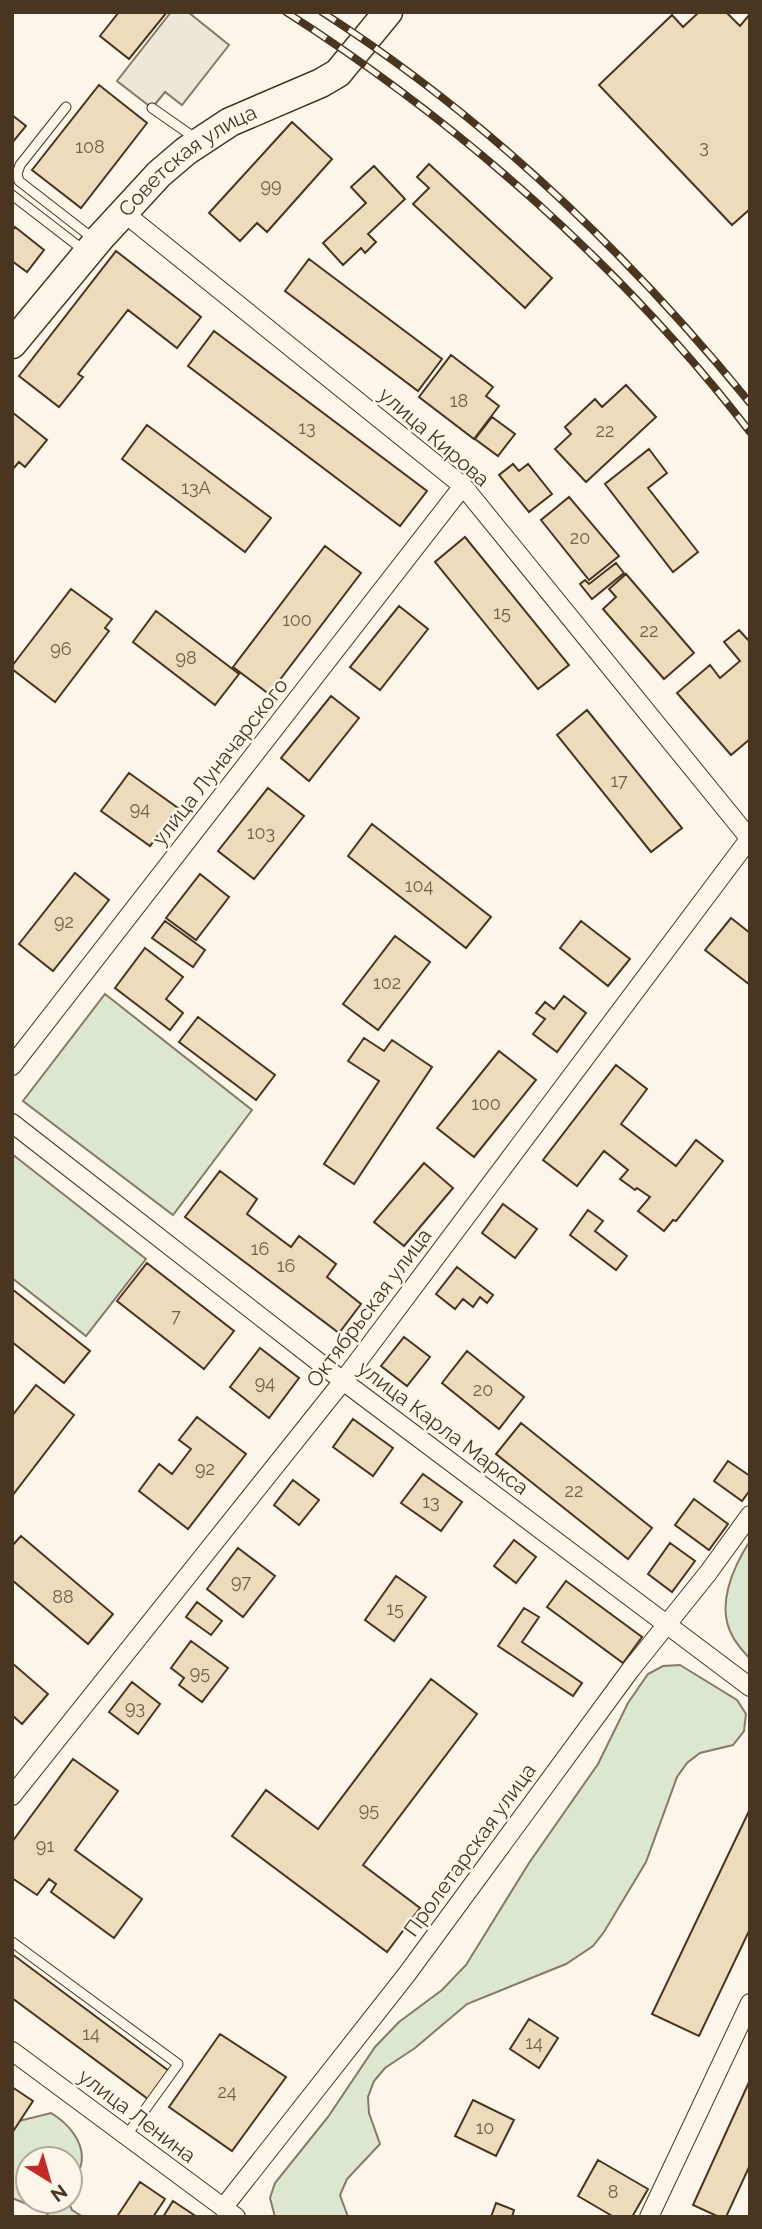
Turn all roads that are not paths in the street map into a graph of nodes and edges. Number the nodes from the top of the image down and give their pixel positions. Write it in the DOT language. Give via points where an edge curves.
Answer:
graph roads {
  1 [pos="388,12"];
  2 [pos="66,107"];
  3 [pos="152,108"];
  4 [pos="200,142"];
  5 [pos="12,195"];
  6 [pos="123,212"];
  7 [pos="92,247"];
  8 [pos="12,344"];
  9 [pos="463,486"];
  10 [pos="750,839"];
  11 [pos="12,1066"];
  12 [pos="12,1123"];
  13 [pos="343,1381"];
  14 [pos="750,1515"];
  15 [pos="666,1625"];
  16 [pos="750,1687"];
  17 [pos="12,1796"];
  18 [pos="12,1942"];
  19 [pos="750,2003"];
  20 [pos="12,2051"];
  21 [pos="126,2136"];
  22 [pos="229,2213"];
  23 [pos="649,2217"];
  1 -- 4 [label="main road, Советская улица" via="338,73 230,122"];
  2 -- 7 [label="lane" via="17,174 19,181"];
  3 -- 4 [label="lane"];
  4 -- 6 [label="main road, Советская улица" via="159,174"];
  5 -- 7 [label="lane"];
  6 -- 7 [label="main road, Советская улица"];
  6 -- 9 [label="street, улица Кирова"];
  7 -- 8 [label="main road, Советская улица"];
  9 -- 10 [label="street, улица Кирова"];
  9 -- 11 [label="street, улица Луначарского"];
  10 -- 13 [label="street, Октябрьская улица"];
  12 -- 13 [label="street, улица Карла Маркса"];
  13 -- 15 [label="street, улица Карла Маркса"];
  13 -- 17 [label="street, Октябрьская улица"];
  14 -- 15 [label="street, Пролетарская улица"];
  15 -- 16 [label="street, улица Карла Маркса"];
  15 -- 22 [label="street, Пролетарская улица"];
  18 -- 21 [label="lane" via="178,2064"];
  19 -- 23 [label="street"];
  20 -- 21 [label="street, улица Ленина"];
  21 -- 22 [label="street, улица Ленина"];
}
